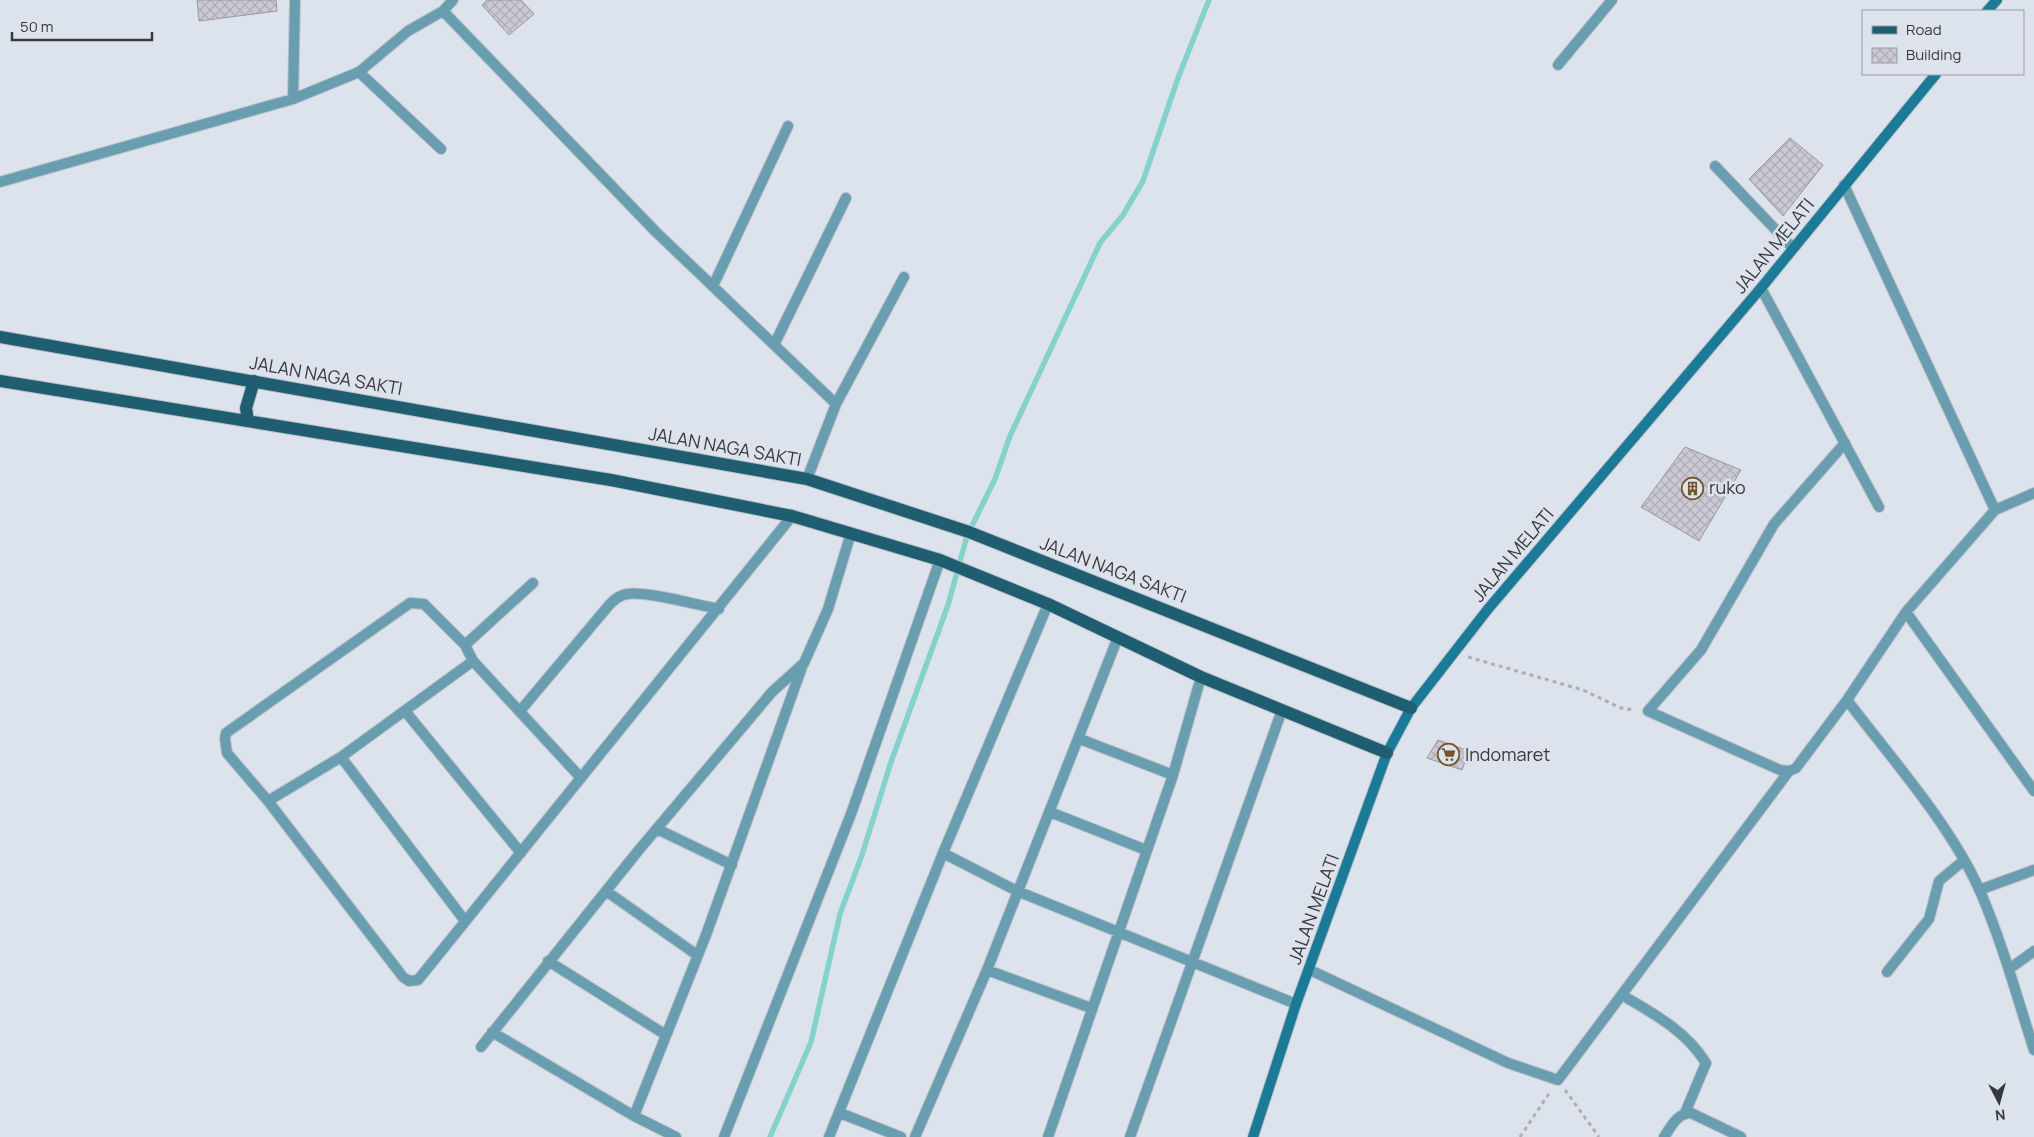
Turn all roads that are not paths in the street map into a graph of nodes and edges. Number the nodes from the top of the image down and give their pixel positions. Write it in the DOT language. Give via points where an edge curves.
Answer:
graph roads {
  1 [pos="295,0"];
  2 [pos="453,0"];
  3 [pos="1612,0"];
  4 [pos="1997,0"];
  5 [pos="1988,10"];
  6 [pos="443,11"];
  7 [pos="1558,65"];
  8 [pos="359,72"];
  9 [pos="1935,75"];
  10 [pos="293,99"];
  11 [pos="788,126"];
  12 [pos="442,149"];
  13 [pos="1714,166"];
  14 [pos="0,182"];
  15 [pos="1844,185"];
  16 [pos="846,198"];
  17 [pos="1793,248"];
  18 [pos="904,277"];
  19 [pos="713,286"];
  20 [pos="1761,288"];
  21 [pos="0,338"];
  22 [pos="774,344"];
  23 [pos="0,381"];
  24 [pos="254,381"];
  25 [pos="836,404"];
  26 [pos="248,421"];
  27 [pos="1845,443"];
  28 [pos="807,479"];
  29 [pos="2034,494"];
  30 [pos="1878,506"];
  31 [pos="1995,510"];
  32 [pos="792,516"];
  33 [pos="851,533"];
  34 [pos="940,560"];
  35 [pos="533,583"];
  36 [pos="1048,604"];
  37 [pos="718,609"];
  38 [pos="1906,612"];
  39 [pos="1118,637"];
  40 [pos="464,645"];
  41 [pos="474,661"];
  42 [pos="804,663"];
  43 [pos="1201,677"];
  44 [pos="1847,700"];
  45 [pos="1411,708"];
  46 [pos="405,710"];
  47 [pos="520,710"];
  48 [pos="1282,710"];
  49 [pos="1080,739"];
  50 [pos="1387,753"];
  51 [pos="340,757"];
  52 [pos="1789,771"];
  53 [pos="1173,775"];
  54 [pos="581,778"];
  55 [pos="2034,791"];
  56 [pos="268,801"];
  57 [pos="1050,812"];
  58 [pos="657,829"];
  59 [pos="1146,850"];
  60 [pos="521,853"];
  61 [pos="943,853"];
  62 [pos="1963,861"];
  63 [pos="732,865"];
  64 [pos="2034,870"];
  65 [pos="1979,890"];
  66 [pos="606,891"];
  67 [pos="1017,891"];
  68 [pos="465,921"];
  69 [pos="1117,933"];
  70 [pos="2034,951"];
  71 [pos="697,955"];
  72 [pos="548,961"];
  73 [pos="1193,961"];
  74 [pos="2009,968"];
  75 [pos="987,970"];
  76 [pos="1310,970"];
  77 [pos="1887,972"];
  78 [pos="1622,995"];
  79 [pos="1296,1004"];
  80 [pos="1091,1008"];
  81 [pos="492,1032"];
  82 [pos="666,1035"];
  83 [pos="481,1048"];
  84 [pos="2034,1050"];
  85 [pos="840,1113"];
  86 [pos="1686,1113"];
  87 [pos="634,1116"];
  88 [pos="676,1137"];
  89 [pos="724,1137"];
  90 [pos="829,1137"];
  91 [pos="901,1137"];
  92 [pos="915,1137"];
  93 [pos="1048,1137"];
  94 [pos="1130,1137"];
  95 [pos="1253,1137"];
  96 [pos="1664,1137"];
  97 [pos="1741,1137"];
  1 -- 10 [label="street"];
  2 -- 6 [label="street"];
  3 -- 7 [label="street"];
  4 -- 5 [label="main road"];
  6 -- 8 [label="street" via="408,31"];
  6 -- 19 [label="street" via="656,232"];
  8 -- 10 [label="street"];
  8 -- 12 [label="street"];
  9 -- 15 [label="main road, JALAN MELATI"];
  10 -- 14 [label="street"];
  11 -- 19 [label="street"];
  13 -- 17 [label="street"];
  15 -- 17 [label="main road, JALAN MELATI"];
  15 -- 31 [label="street"];
  16 -- 22 [label="street"];
  17 -- 20 [label="main road, JALAN MELATI"];
  18 -- 25 [label="street"];
  19 -- 22 [label="street"];
  20 -- 27 [label="street"];
  20 -- 45 [label="main road, JALAN MELATI" via="1494,601"];
  21 -- 24 [label="main road, JALAN NAGA SAKTI"];
  22 -- 25 [label="street"];
  23 -- 26 [label="main road"];
  24 -- 26 [label="main road" via="246,408"];
  24 -- 28 [label="main road, JALAN NAGA SAKTI"];
  25 -- 28 [label="street"];
  26 -- 32 [label="main road" via="611,480"];
  27 -- 30 [label="street"];
  27 -- 52 [label="street" via="1774,524 1701,650 1648,711 1780,770"];
  28 -- 45 [label="main road, JALAN NAGA SAKTI" via="969,532"];
  29 -- 31 [label="street"];
  31 -- 38 [label="street"];
  32 -- 33 [label="main road"];
  32 -- 37 [label="street"];
  33 -- 34 [label="main road"];
  33 -- 42 [label="street" via="825,618"];
  34 -- 36 [label="main road"];
  34 -- 89 [label="street" via="851,814"];
  35 -- 40 [label="street"];
  36 -- 39 [label="main road"];
  36 -- 61 [label="street"];
  37 -- 47 [label="street" via="664,598 621,595"];
  37 -- 54 [label="street"];
  38 -- 44 [label="street"];
  38 -- 55 [label="street"];
  39 -- 43 [label="main road"];
  39 -- 49 [label="street"];
  40 -- 41 [label="street"];
  40 -- 56 [label="street" via="424,604 410,602 226,733 227,752"];
  41 -- 46 [label="street"];
  41 -- 47 [label="street"];
  42 -- 58 [label="street" via="772,692"];
  42 -- 63 [label="street"];
  43 -- 48 [label="main road"];
  43 -- 53 [label="street"];
  44 -- 52 [label="street" via="1796,768"];
  44 -- 62 [label="street" via="1946,831"];
  45 -- 50 [label="main road, JALAN MELATI"];
  46 -- 51 [label="street"];
  46 -- 60 [label="street"];
  47 -- 54 [label="street"];
  48 -- 50 [label="main road"];
  48 -- 73 [label="street"];
  49 -- 53 [label="street"];
  49 -- 57 [label="street"];
  50 -- 76 [label="main road, JALAN MELATI"];
  51 -- 56 [label="street"];
  51 -- 68 [label="street"];
  52 -- 78 [label="street"];
  53 -- 59 [label="street"];
  54 -- 60 [label="street"];
  56 -- 68 [label="street" via="409,981 418,980"];
  57 -- 59 [label="street"];
  57 -- 67 [label="street"];
  58 -- 63 [label="street"];
  58 -- 66 [label="street"];
  59 -- 69 [label="street"];
  60 -- 68 [label="street"];
  61 -- 67 [label="street"];
  61 -- 85 [label="street"];
  62 -- 65 [label="street"];
  62 -- 77 [label="street" via="1939,881 1929,919"];
  63 -- 71 [label="street"];
  64 -- 65 [label="street"];
  65 -- 74 [label="street"];
  66 -- 71 [label="street"];
  66 -- 72 [label="street"];
  67 -- 69 [label="street"];
  67 -- 75 [label="street"];
  69 -- 73 [label="street"];
  69 -- 80 [label="street"];
  70 -- 74 [label="street"];
  71 -- 82 [label="street"];
  72 -- 81 [label="street"];
  72 -- 82 [label="street"];
  73 -- 79 [label="street"];
  73 -- 94 [label="street"];
  74 -- 84 [label="street"];
  75 -- 80 [label="street"];
  75 -- 92 [label="street"];
  76 -- 78 [label="street" via="1508,1063 1558,1080"];
  76 -- 79 [label="main road, JALAN MELATI"];
  78 -- 86 [label="street" via="1671,1024 1696,1048 1706,1063"];
  79 -- 95 [label="main road, JALAN MELATI"];
  80 -- 93 [label="street"];
  81 -- 83 [label="street"];
  81 -- 87 [label="street"];
  82 -- 87 [label="street"];
  85 -- 90 [label="street"];
  85 -- 91 [label="street"];
  86 -- 96 [label="street" via="1678,1118"];
  86 -- 97 [label="street"];
  87 -- 88 [label="street"];
}
